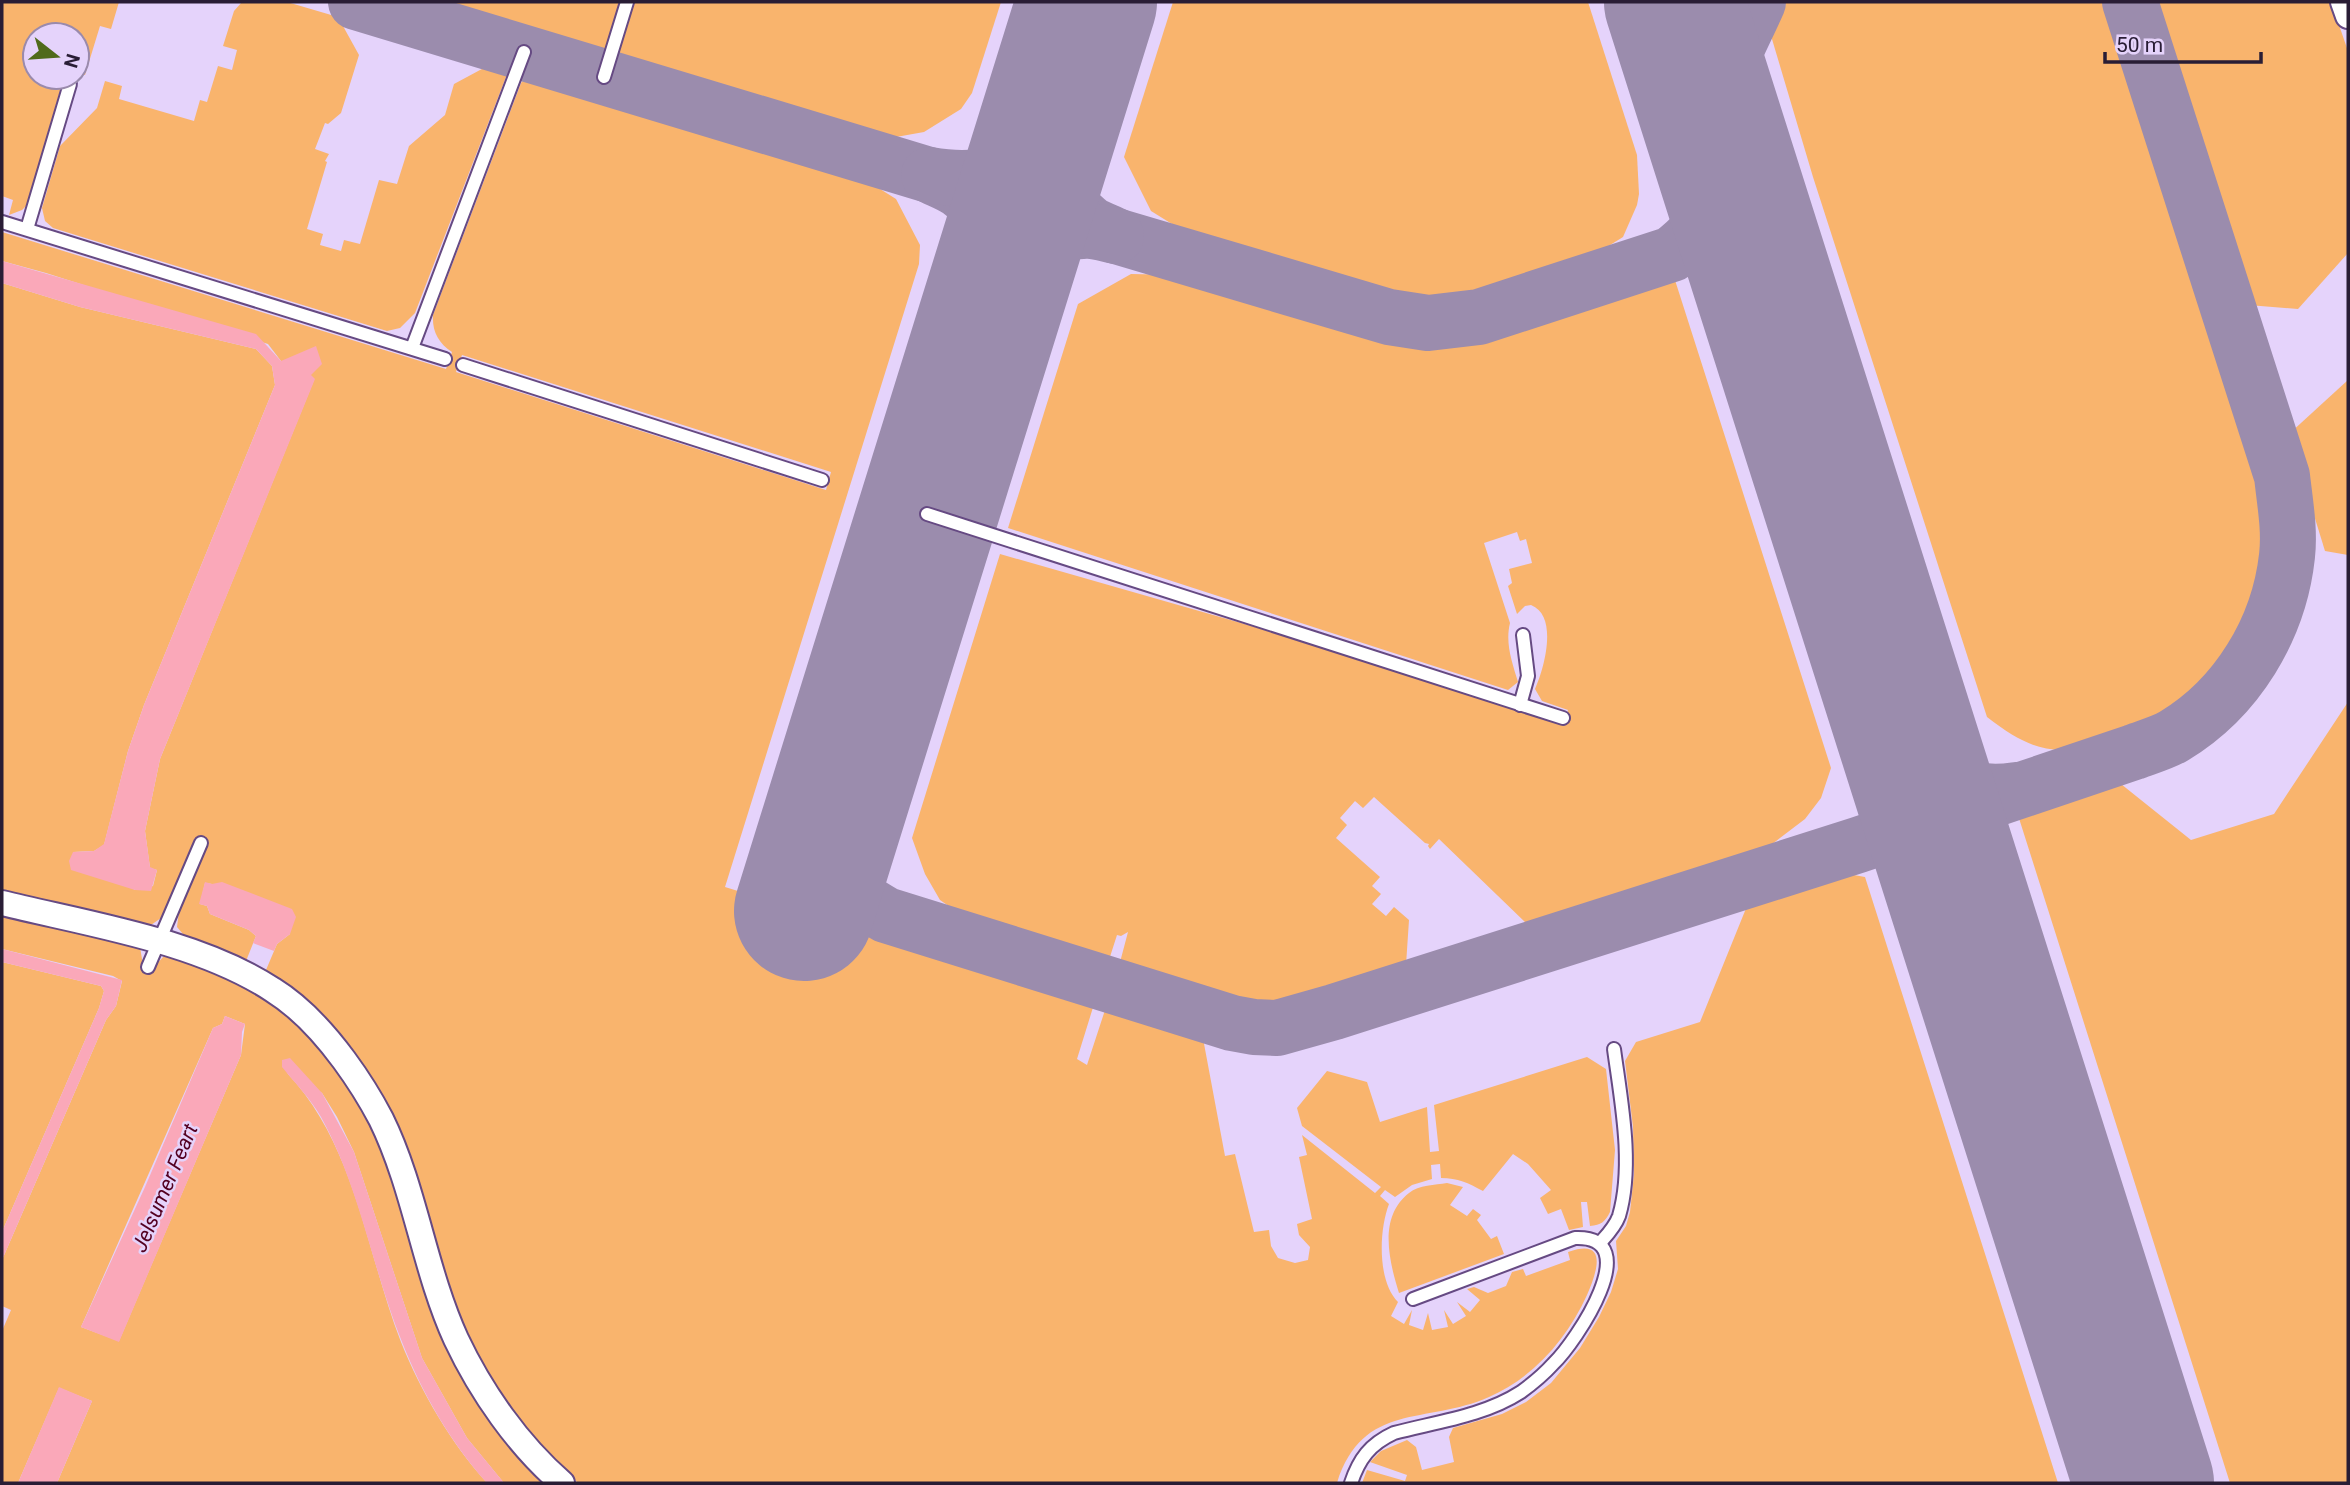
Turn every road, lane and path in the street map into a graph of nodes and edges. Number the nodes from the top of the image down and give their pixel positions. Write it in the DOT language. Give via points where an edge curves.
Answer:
graph roads {
  1 [pos="627,2"];
  2 [pos="2343,2"];
  3 [pos="2348,16"];
  4 [pos="524,52"];
  5 [pos="604,77"];
  6 [pos="68,91"];
  7 [pos="2,222"];
  8 [pos="27,229"];
  9 [pos="412,348"];
  10 [pos="445,359"];
  11 [pos="463,365"];
  12 [pos="822,480"];
  13 [pos="927,514"];
  14 [pos="1523,635"];
  15 [pos="1520,705"];
  16 [pos="1563,718"];
  17 [pos="201,843"];
  18 [pos="2,903"];
  19 [pos="159,942"];
  20 [pos="148,967"];
  21 [pos="1614,1049"];
  22 [pos="1600,1243"];
  23 [pos="1413,1299"];
  24 [pos="562,1483"];
  25 [pos="1350,1483"];
  1 -- 5 [label="lane"];
  2 -- 3 [label="street"];
  4 -- 9 [label="lane"];
  6 -- 8 [label="lane"];
  7 -- 8 [label="lane"];
  8 -- 9 [label="lane"];
  9 -- 10 [label="lane"];
  11 -- 12 [label="lane"];
  13 -- 15 [label="lane"];
  14 -- 15 [label="lane" via="1528,676"];
  15 -- 16 [label="lane"];
  17 -- 19 [label="lane"];
  18 -- 19 [label="street"];
  19 -- 20 [label="lane"];
  19 -- 24 [label="street" via="205,957 271,988 316,1025 337,1050 381,1119 456,1339 493,1404"];
  21 -- 22 [label="lane" via="1625,1174 1618,1218"];
  22 -- 23 [label="lane" via="1588,1237 1575,1238"];
  22 -- 25 [label="lane" via="1607,1254 1607,1270 1591,1313 1555,1363 1499,1404 1380,1439 1367,1450"];
}
